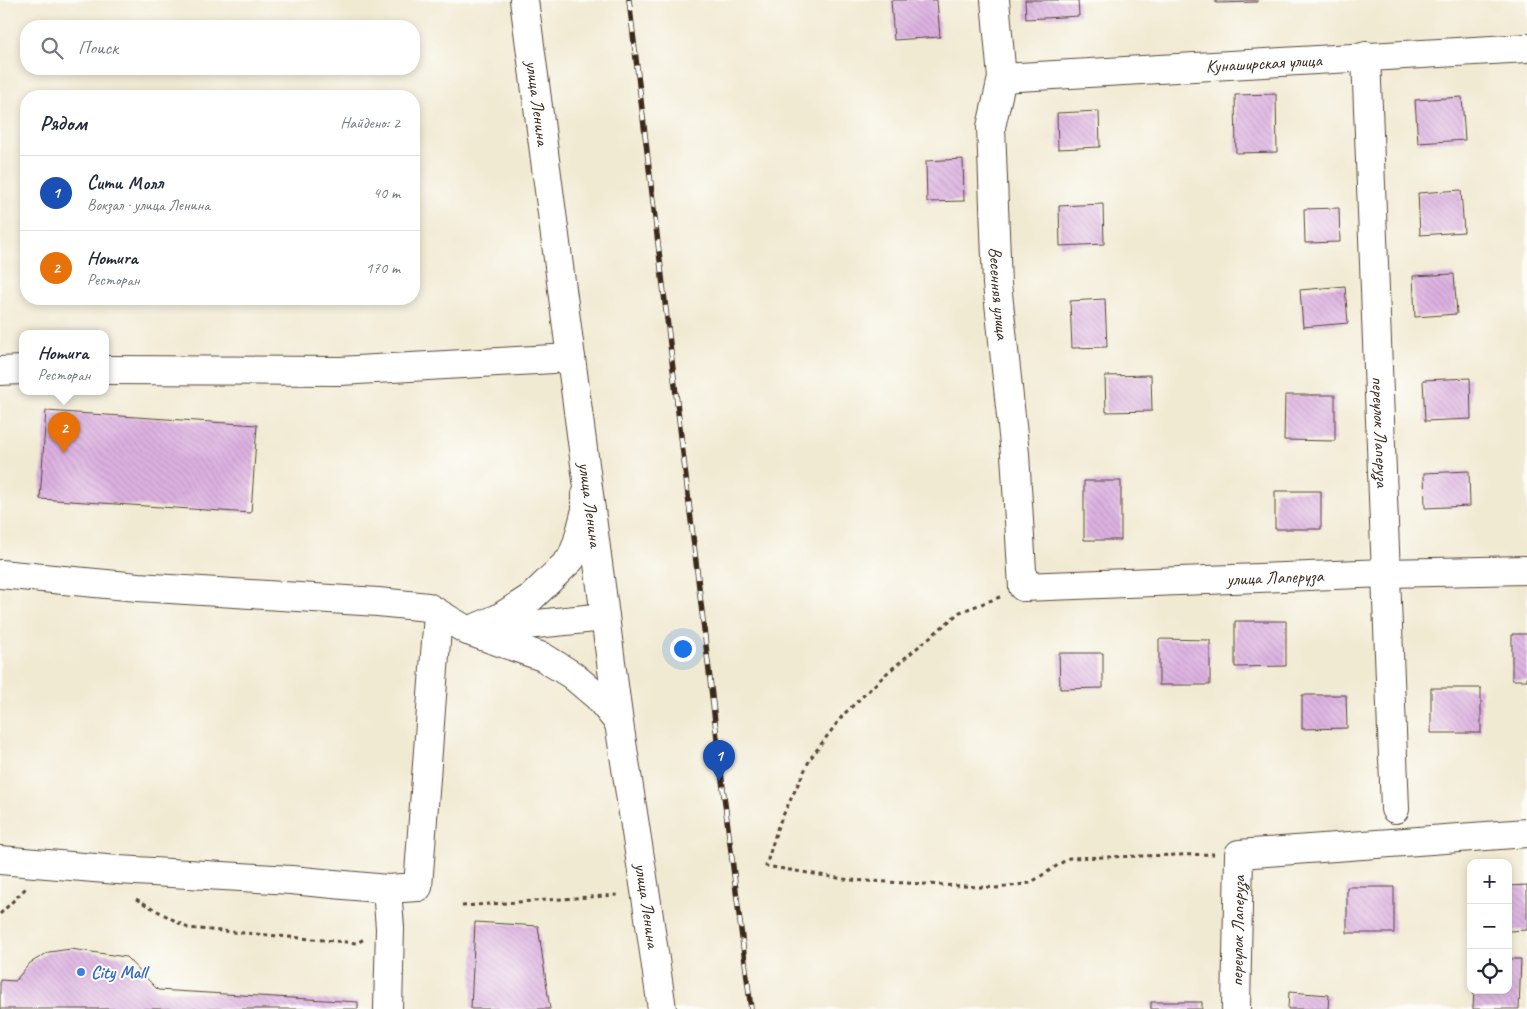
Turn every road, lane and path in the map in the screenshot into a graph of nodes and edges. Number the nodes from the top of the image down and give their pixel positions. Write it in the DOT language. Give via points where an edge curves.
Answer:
graph roads {
  1 [pos="524,0"];
  2 [pos="995,0"];
  3 [pos="1527,48"];
  4 [pos="1366,56"];
  5 [pos="1002,78"];
  6 [pos="571,358"];
  7 [pos="19,370"];
  8 [pos="109,370"];
  9 [pos="0,371"];
  10 [pos="587,474"];
  11 [pos="1527,570"];
  12 [pos="1386,573"];
  13 [pos="0,574"];
  14 [pos="1024,588"];
  15 [pos="438,614"];
  16 [pos="605,617"];
  17 [pos="468,630"];
  18 [pos="619,723"];
  19 [pos="1395,809"];
  20 [pos="1527,833"];
  21 [pos="1239,854"];
  22 [pos="0,860"];
  23 [pos="35,889"];
  24 [pos="387,889"];
  25 [pos="618,895"];
  26 [pos="131,896"];
  27 [pos="462,906"];
  28 [pos="0,914"];
  29 [pos="372,935"];
  30 [pos="388,1009"];
  31 [pos="662,1009"];
  32 [pos="1236,1009"];
  1 -- 6 [label="street, улица Ленина"];
  2 -- 5 [label="street, Весенняя улица"];
  3 -- 4 [label="street, Кунаширская улица"];
  4 -- 5 [label="street, Кунаширская улица"];
  4 -- 12 [label="street, переулок Лаперуза"];
  5 -- 14 [label="street, Весенняя улица" via="990,127 997,284 1015,454"];
  6 -- 8 [label="street" via="340,371"];
  6 -- 10 [label="street, улица Ленина"];
  7 -- 9 [label="street"];
  10 -- 16 [label="street, улица Ленина"];
  10 -- 17 [label="street" via="586,510 571,559 532,597 499,618"];
  11 -- 12 [label="street, улица Лаперуза"];
  12 -- 14 [label="street, улица Лаперуза"];
  12 -- 19 [label="street, переулок Лаперуза"];
  13 -- 15 [label="street" via="428,607"];
  14 -- 21 [label="path" via="960,612 843,715 810,759 778,826 766,866 850,880 999,888 1030,883 1069,858"];
  15 -- 17 [label="street"];
  15 -- 24 [label="street" via="418,887"];
  16 -- 17 [label="street"];
  16 -- 18 [label="street, улица Ленина"];
  17 -- 18 [label="street" via="543,657 572,674 598,697"];
  18 -- 31 [label="street, улица Ленина"];
  20 -- 21 [label="street"];
  21 -- 32 [label="street, переулок Лаперуза"];
  22 -- 24 [label="street"];
  23 -- 28 [label="path" via="26,888"];
  24 -- 30 [label="street" via="390,928"];
  25 -- 27 [label="path"];
  26 -- 29 [label="path" via="188,928 357,942"];
}
